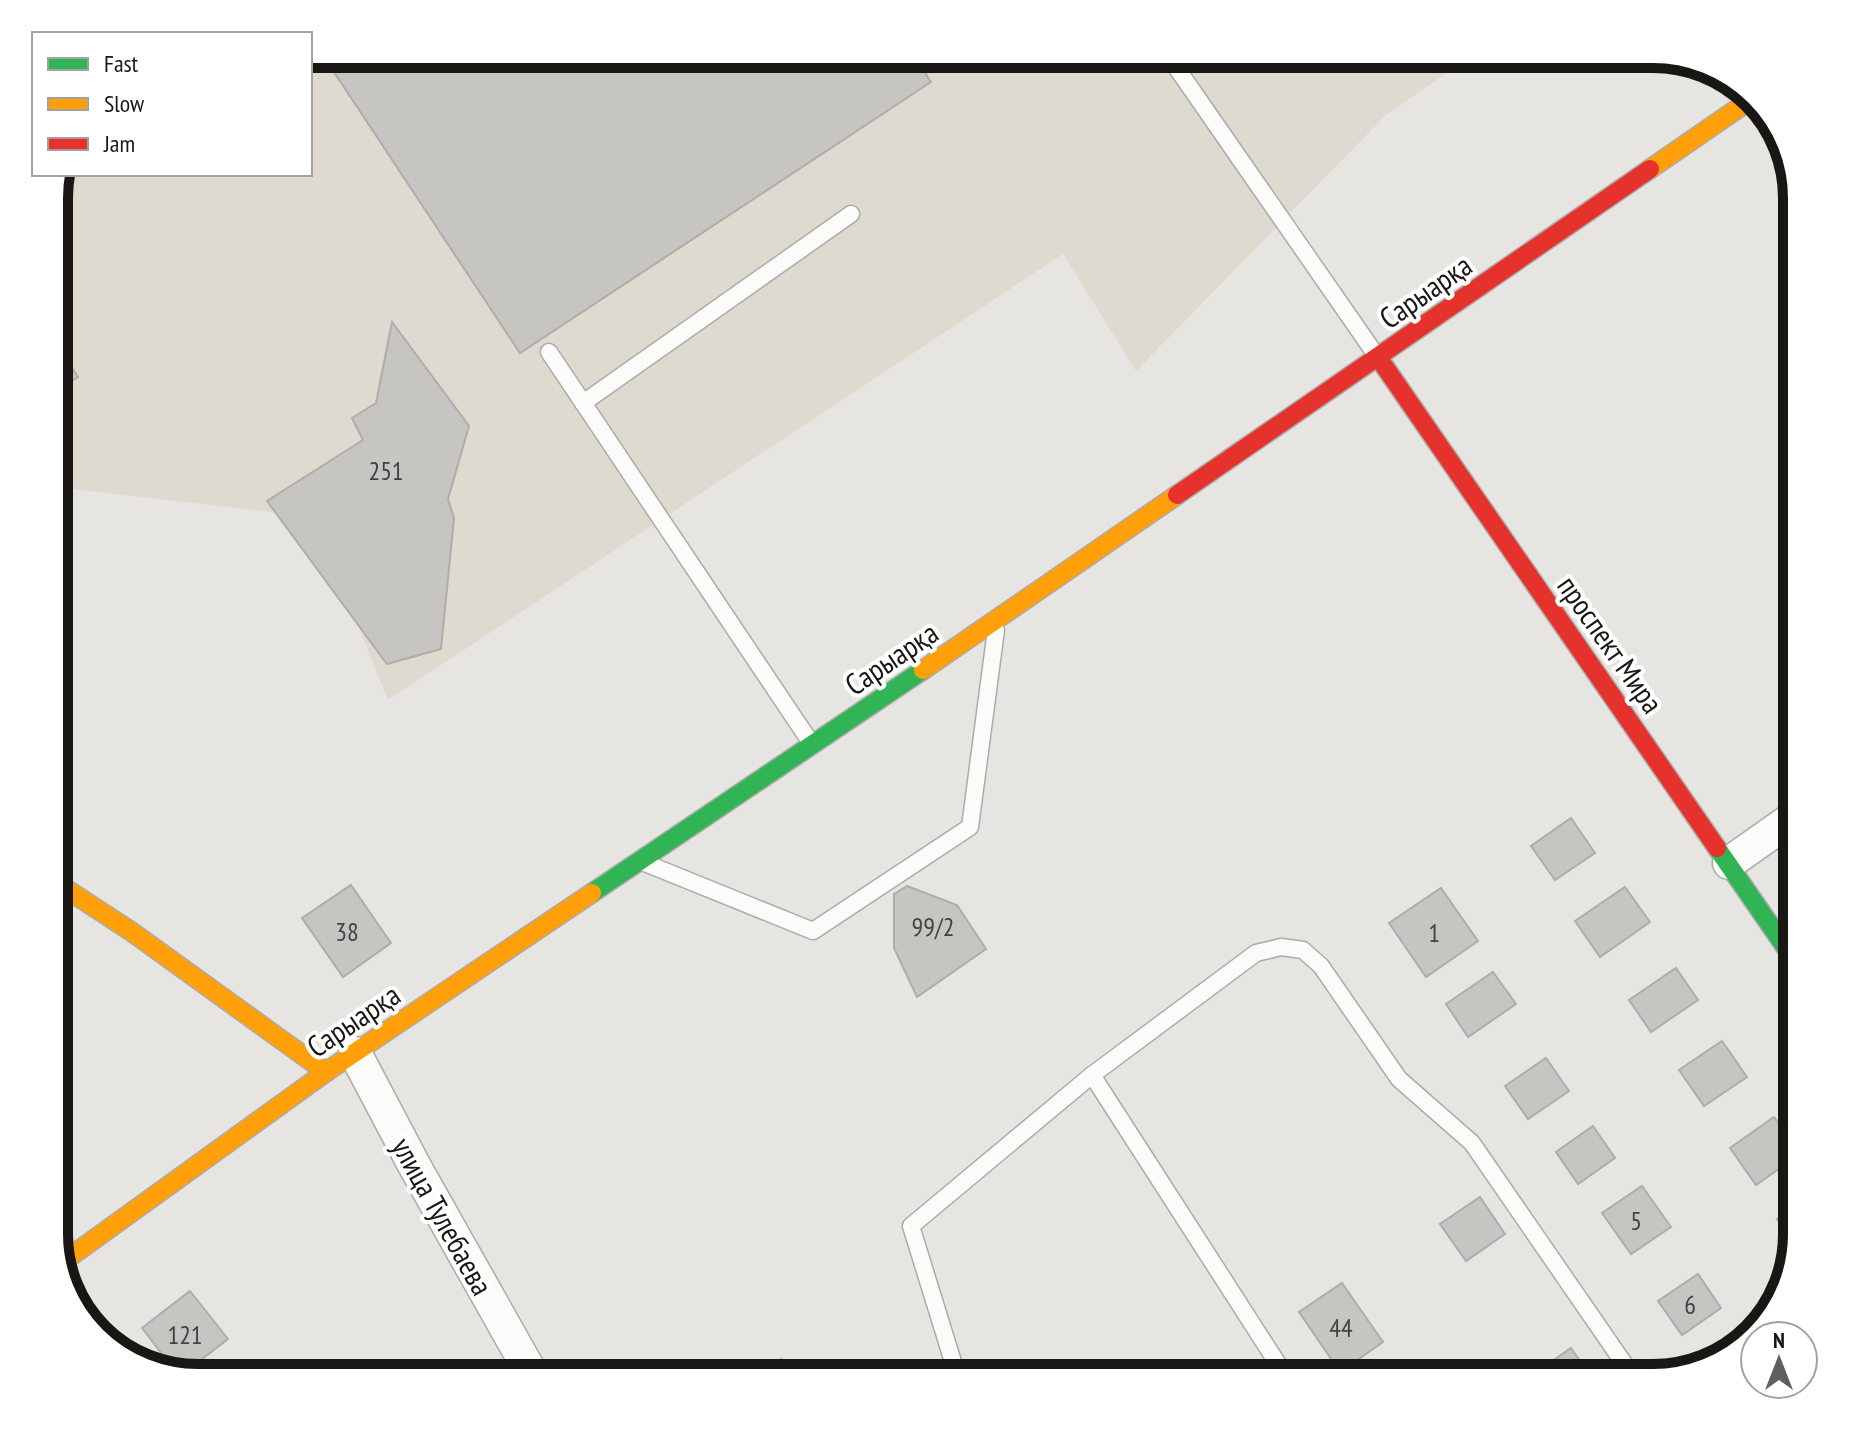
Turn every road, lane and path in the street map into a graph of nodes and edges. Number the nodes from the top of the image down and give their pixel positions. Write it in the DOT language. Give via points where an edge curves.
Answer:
graph roads {
  1 [pos="1177,68"];
  2 [pos="1743,105"];
  3 [pos="851,214"];
  4 [pos="549,352"];
  5 [pos="1378,357"];
  6 [pos="583,403"];
  7 [pos="997,620"];
  8 [pos="812,744"];
  9 [pos="1783,825"];
  10 [pos="638,860"];
  11 [pos="1729,863"];
  12 [pos="68,890"];
  13 [pos="1783,943"];
  14 [pos="355,1053"];
  15 [pos="326,1072"];
  16 [pos="1092,1075"];
  17 [pos="70,1257"];
  18 [pos="526,1364"];
  19 [pos="954,1364"];
  20 [pos="1278,1364"];
  21 [pos="1624,1364"];
  1 -- 5 [label="lane"];
  2 -- 5 [label="main road, Сарыарқа"];
  3 -- 6 [label="lane"];
  4 -- 6 [label="lane"];
  5 -- 7 [label="main road, Сарыарқа"];
  5 -- 11 [label="main road, проспект Мира"];
  6 -- 8 [label="lane"];
  7 -- 8 [label="main road, Сарыарқа"];
  7 -- 10 [label="lane" via="970,827 957,836 813,931"];
  8 -- 10 [label="main road, Сарыарқа"];
  9 -- 11 [label="street"];
  10 -- 14 [label="main road, Сарыарқа"];
  11 -- 13 [label="main road, проспект Мира"];
  12 -- 15 [label="main road"];
  14 -- 15 [label="main road, Сарыарқа"];
  14 -- 18 [label="street, улица Тулебаева"];
  15 -- 17 [label="main road, Сарыарқа"];
  16 -- 19 [label="lane" via="911,1226"];
  16 -- 20 [label="lane"];
  16 -- 21 [label="lane" via="1256,953 1281,947 1303,950 1321,966 1399,1079 1472,1143"];
}
